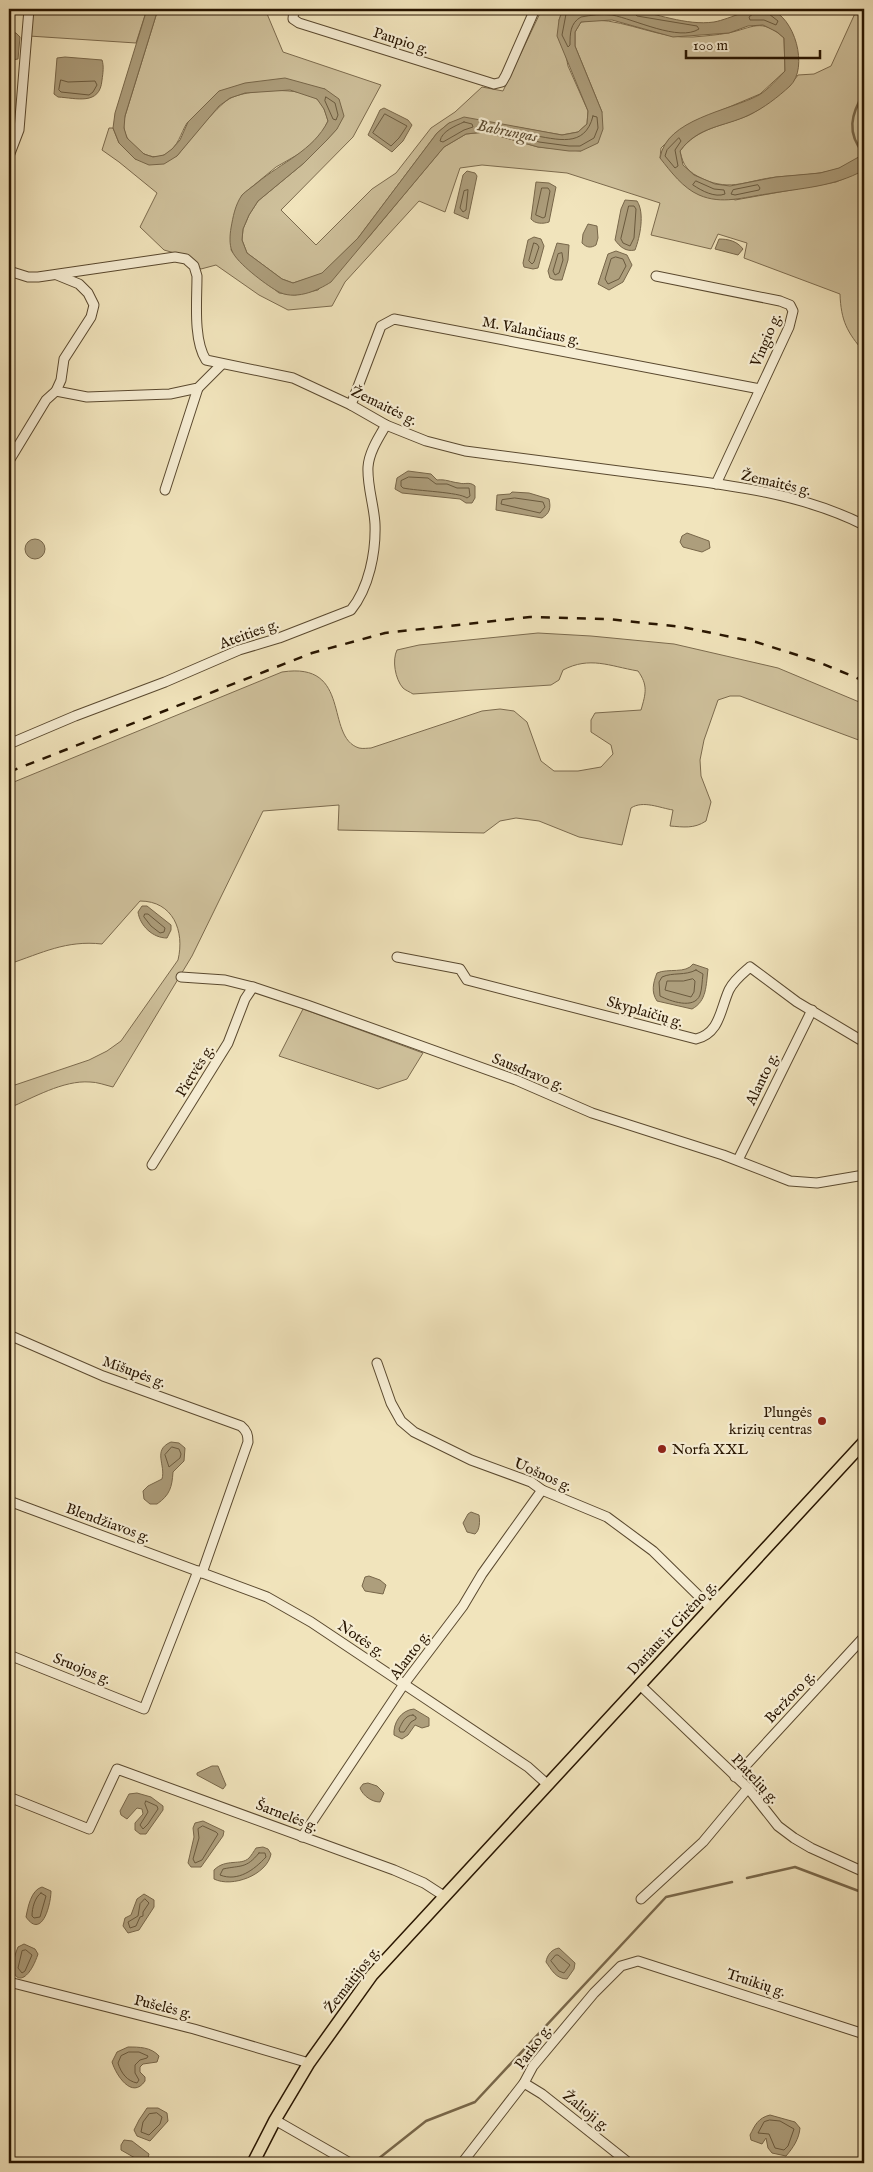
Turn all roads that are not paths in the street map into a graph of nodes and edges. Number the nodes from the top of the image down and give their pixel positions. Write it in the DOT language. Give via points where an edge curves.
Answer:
graph roads {
  1 [pos="29,9"];
  2 [pos="294,9"];
  3 [pos="535,9"];
  4 [pos="9,156"];
  5 [pos="9,271"];
  6 [pos="57,275"];
  7 [pos="656,276"];
  8 [pos="222,364"];
  9 [pos="198,388"];
  10 [pos="760,389"];
  11 [pos="56,391"];
  12 [pos="351,405"];
  13 [pos="386,425"];
  14 [pos="9,461"];
  15 [pos="716,484"];
  16 [pos="165,490"];
  17 [pos="864,525"];
  18 [pos="9,744"];
  19 [pos="397,957"];
  20 [pos="182,977"];
  21 [pos="253,987"];
  22 [pos="812,1010"];
  23 [pos="864,1042"];
  24 [pos="738,1160"];
  25 [pos="152,1165"];
  26 [pos="864,1176"];
  27 [pos="9,1335"];
  28 [pos="377,1363"];
  29 [pos="864,1442"];
  30 [pos="542,1490"];
  31 [pos="9,1501"];
  32 [pos="200,1572"];
  33 [pos="711,1608"];
  34 [pos="864,1637"];
  35 [pos="9,1655"];
  36 [pos="404,1684"];
  37 [pos="640,1685"];
  38 [pos="735,1777"];
  39 [pos="547,1784"];
  40 [pos="748,1788"];
  41 [pos="9,1797"];
  42 [pos="502,1834"];
  43 [pos="302,1837"];
  44 [pos="864,1872"];
  45 [pos="444,1896"];
  46 [pos="641,1899"];
  47 [pos="638,1960"];
  48 [pos="9,1982"];
  49 [pos="864,2034"];
  50 [pos="309,2064"];
  51 [pos="524,2084"];
  52 [pos="275,2120"];
  53 [pos="253,2163"];
  54 [pos="350,2163"];
  55 [pos="462,2163"];
  56 [pos="629,2163"];
  1 -- 4 [label="street" via="19,130"];
  2 -- 3 [label="street, Paupio g." via="293,19 307,26 494,84 502,82"];
  5 -- 6 [label="street, Žemaitės g." via="28,277"];
  6 -- 8 [label="street, Žemaitės g." via="163,258 186,259 194,266 197,276 200,352 206,360"];
  6 -- 11 [label="street" via="79,284 88,292 94,305 91,317 64,359 62,380"];
  7 -- 10 [label="street, Vingio g." via="780,300 790,305 793,311 789,328"];
  8 -- 9 [label="street"];
  8 -- 12 [label="street, Žemaitės g." via="293,378"];
  9 -- 11 [label="street" via="170,394 88,397"];
  9 -- 16 [label="street"];
  10 -- 12 [label="street, M. Valančiaus g." via="394,319 380,326"];
  10 -- 15 [label="street, Vingio g."];
  11 -- 14 [label="street" via="46,400"];
  12 -- 13 [label="street, Žemaitės g."];
  13 -- 15 [label="street, Žemaitės g." via="465,451"];
  13 -- 18 [label="street, Ateities g." via="368,465 375,522 374,547 359,600 351,610 239,650"];
  15 -- 17 [label="street, Žemaitės g." via="801,501"];
  19 -- 22 [label="street, Skyplaičių g." via="460,969 467,980 687,1038 703,1037 712,1032 729,990 750,967"];
  20 -- 21 [label="street, Sausdravo g." via="224,980"];
  21 -- 24 [label="street, Sausdravo g." via="516,1080 592,1113"];
  21 -- 25 [label="street, Pietvės g." via="228,1043"];
  22 -- 23 [label="street, Skyplaičių g."];
  22 -- 24 [label="street, Alanto g."];
  24 -- 26 [label="street, Sausdravo g." via="778,1178 805,1183"];
  27 -- 32 [label="street, Mišupės g." via="103,1376 241,1426 248,1434 246,1449"];
  28 -- 30 [label="street, Uošnos g." via="391,1403 401,1421 414,1432 471,1460 531,1482"];
  29 -- 33 [label="main road, Dariaus ir Girėno g."];
  30 -- 33 [label="street, Uošnos g." via="607,1517 653,1551"];
  30 -- 36 [label="street, Alanto g." via="463,1606"];
  31 -- 32 [label="street, Blendžiavos g."];
  32 -- 35 [label="street, Sruojos g." via="144,1709"];
  32 -- 36 [label="street, Notės g." via="274,1601"];
  33 -- 37 [label="main road, Dariaus ir Girėno g."];
  34 -- 38 [label="street, Beržoro g."];
  36 -- 39 [label="street, Notės g." via="528,1767"];
  36 -- 43 [label="street, Alanto g."];
  37 -- 38 [label="street, Platelių g."];
  37 -- 39 [label="main road, Dariaus ir Girėno g."];
  38 -- 40 [label="street, Platelių g."];
  39 -- 42 [label="main road, Dariaus ir Girėno g."];
  40 -- 44 [label="street, Platelių g." via="778,1826 794,1838"];
  40 -- 46 [label="street" via="703,1842"];
  41 -- 43 [label="street, Šarnelės g." via="89,1829 117,1768"];
  42 -- 45 [label="main road, Žemaitijos g."];
  43 -- 45 [label="street, Šarnelės g." via="394,1870"];
  45 -- 50 [label="main road, Žemaitijos g." via="372,1975"];
  47 -- 49 [label="street, Truikių g."];
  47 -- 51 [label="street, Parko g." via="621,1966 594,1992 533,2066"];
  48 -- 50 [label="street, Pušelės g." via="194,2029"];
  50 -- 52 [label="main road, Žemaitijos g."];
  51 -- 55 [label="street, Parko g."];
  51 -- 56 [label="street, Žalioji g." via="542,2094"];
  52 -- 53 [label="main road, Žemaitijos g."];
  52 -- 54 [label="street"];
}
